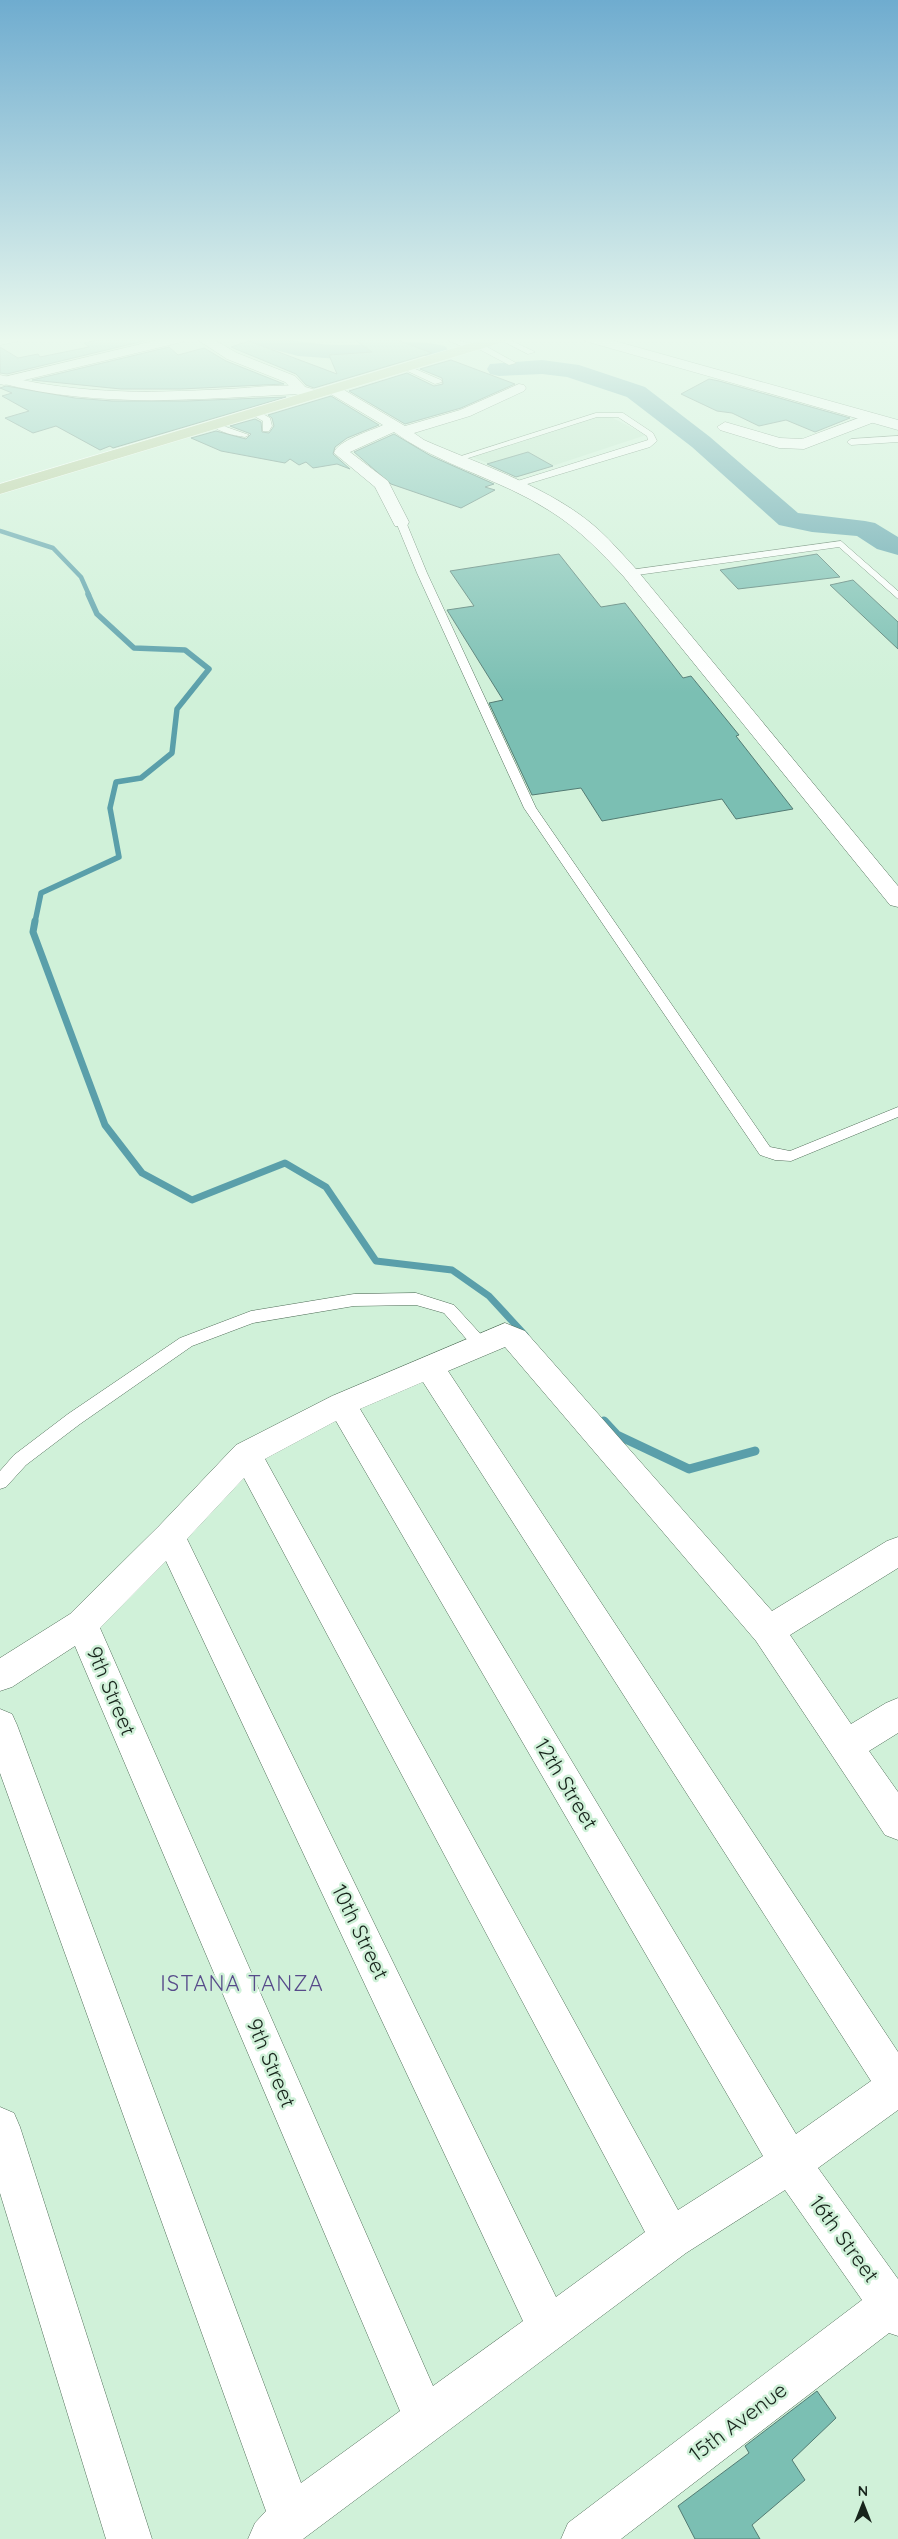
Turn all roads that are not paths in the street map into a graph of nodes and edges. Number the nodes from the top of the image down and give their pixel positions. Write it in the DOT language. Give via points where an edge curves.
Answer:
graph roads {
  1 [pos="109,456"];
  2 [pos="346,456"];
  3 [pos="448,456"];
  4 [pos="467,456"];
  5 [pos="609,456"];
  6 [pos="456,460"];
  7 [pos="514,485"];
  8 [pos="0,489"];
  9 [pos="401,522"];
  10 [pos="630,573"];
  11 [pos="898,596"];
  12 [pos="898,900"];
  13 [pos="898,1112"];
  14 [pos="481,1345"];
  15 [pos="430,1368"];
  16 [pos="342,1404"];
  17 [pos="247,1454"];
  18 [pos="0,1482"];
  19 [pos="170,1536"];
  20 [pos="898,1551"];
  21 [pos="82,1624"];
  22 [pos="768,1631"];
  23 [pos="0,1676"];
  24 [pos="898,1714"];
  25 [pos="0,1725"];
  26 [pos="846,1746"];
  27 [pos="898,1822"];
  28 [pos="898,2086"];
  29 [pos="0,2127"];
  30 [pos="790,2163"];
  31 [pos="671,2238"];
  32 [pos="895,2310"];
  33 [pos="549,2329"];
  34 [pos="424,2418"];
  35 [pos="281,2529"];
  36 [pos="129,2539"];
  37 [pos="584,2539"];
  1 -- 8 [label="main road"];
  2 -- 9 [label="street" via="382,484"];
  3 -- 6 [label="street"];
  4 -- 6 [label="lane"];
  5 -- 7 [label="lane"];
  6 -- 7 [label="street"];
  7 -- 10 [label="street" via="556,507 592,533"];
  9 -- 13 [label="lane" via="530,808 765,1151 792,1156"];
  10 -- 11 [label="lane" via="841,544"];
  10 -- 12 [label="street"];
  14 -- 15 [label="street"];
  14 -- 18 [label="lane" via="449,1309 416,1299 354,1300 250,1317 186,1342 20,1460"];
  14 -- 22 [label="street" via="505,1334 515,1340"];
  15 -- 16 [label="street"];
  15 -- 28 [label="street"];
  16 -- 17 [label="street"];
  16 -- 30 [label="street, 12th Street"];
  17 -- 19 [label="street"];
  17 -- 31 [label="street"];
  19 -- 21 [label="street"];
  19 -- 33 [label="street, 10th Street"];
  20 -- 22 [label="street"];
  21 -- 23 [label="street"];
  21 -- 34 [label="street, 9th Street"];
  22 -- 26 [label="street"];
  24 -- 26 [label="street"];
  25 -- 35 [label="street"];
  26 -- 27 [label="street"];
  28 -- 30 [label="street"];
  29 -- 36 [label="street"];
  30 -- 31 [label="street"];
  30 -- 32 [label="street, 16th Street"];
  31 -- 33 [label="street"];
  32 -- 37 [label="street, 15th Avenue"];
  33 -- 34 [label="street"];
  34 -- 35 [label="street"];
}
